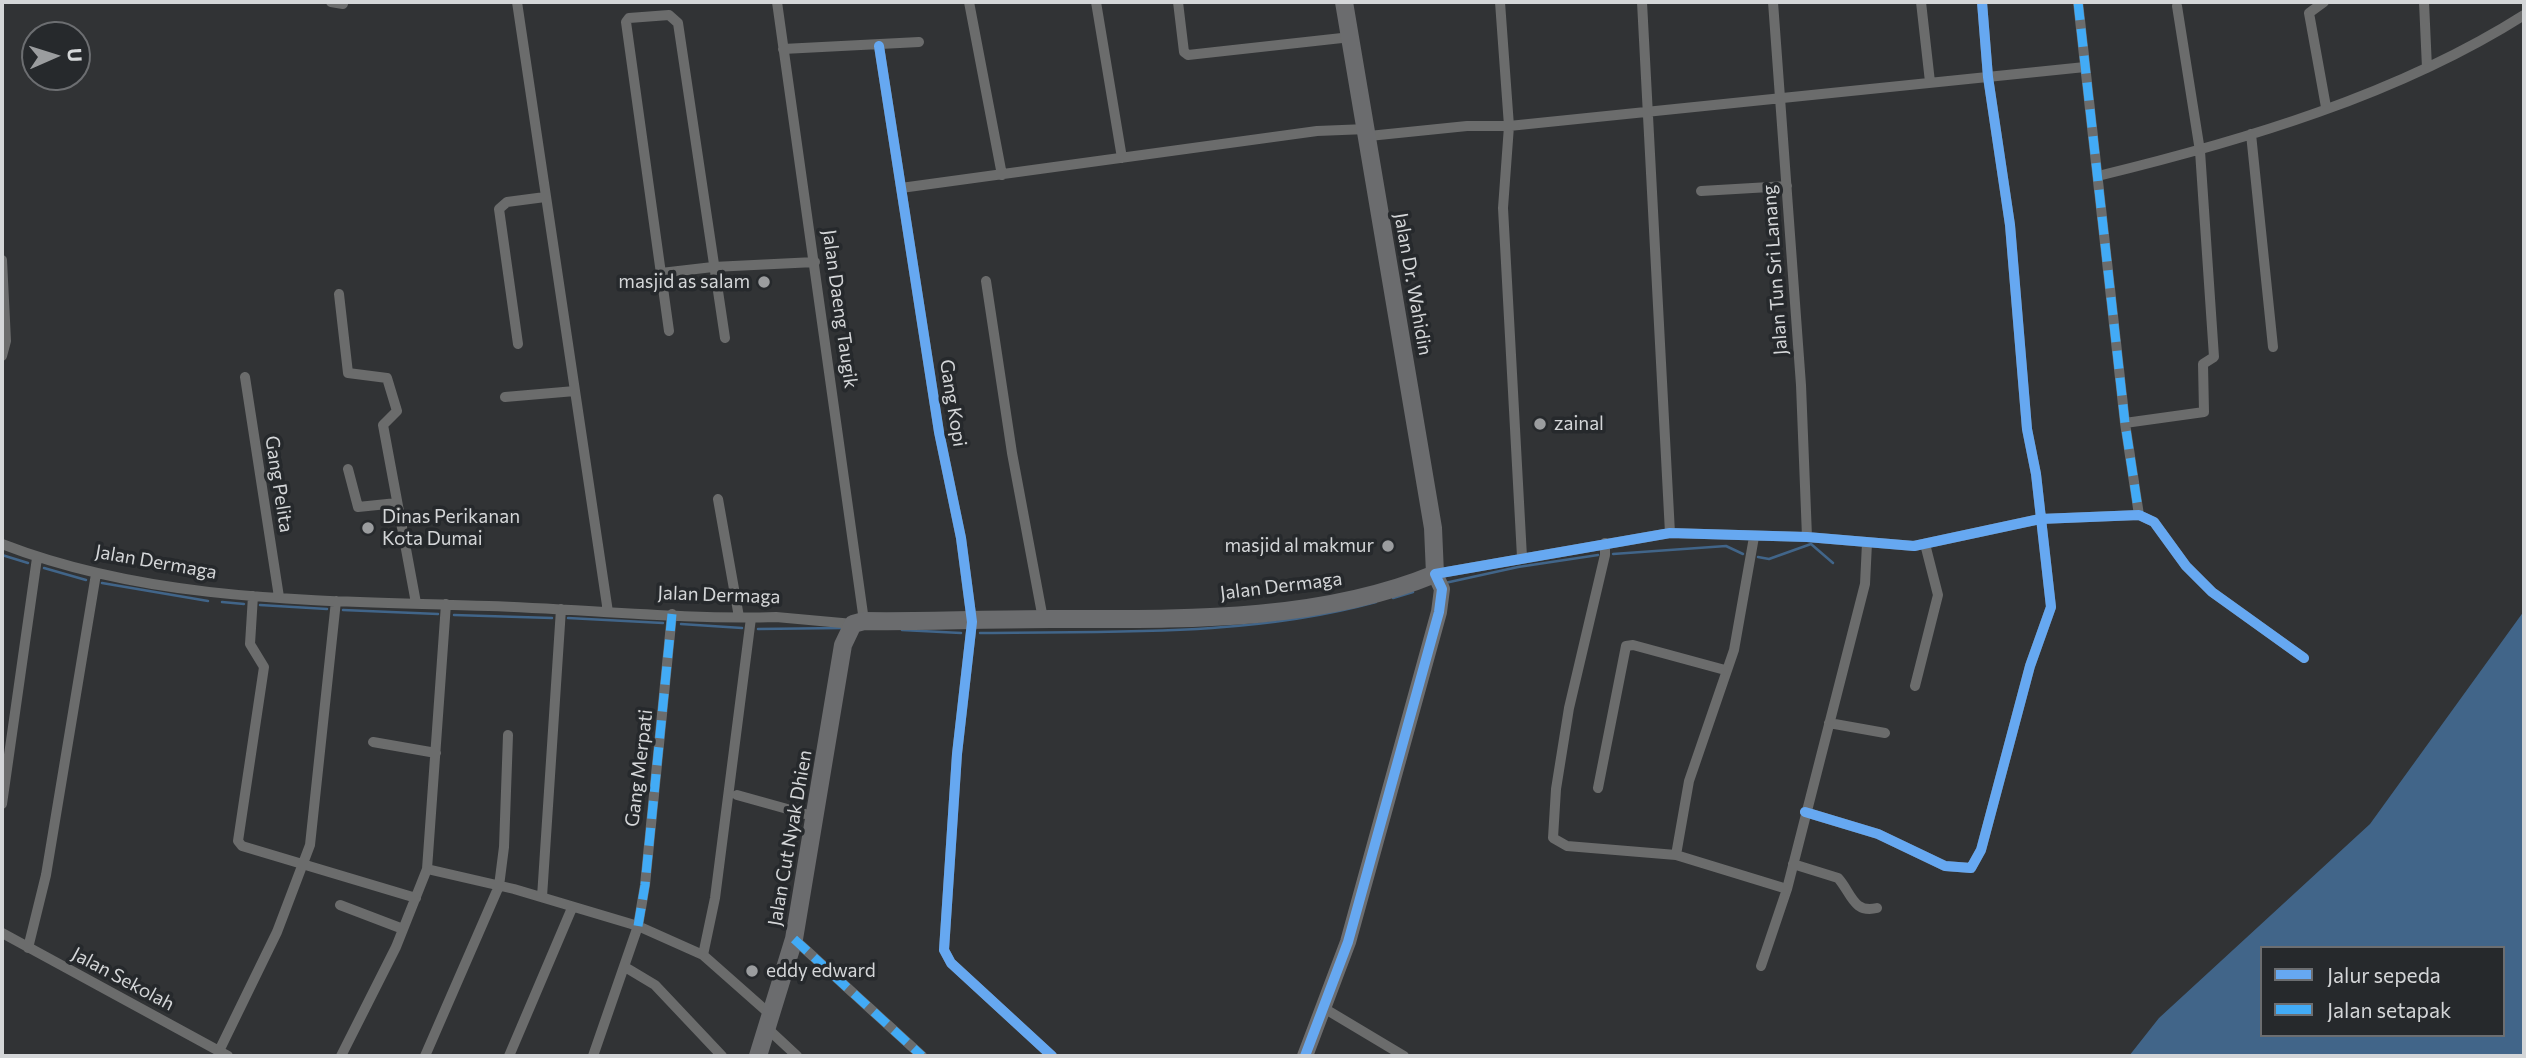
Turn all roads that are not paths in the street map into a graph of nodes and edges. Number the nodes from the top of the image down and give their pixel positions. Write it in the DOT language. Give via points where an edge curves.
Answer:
graph roads {
  1 [pos="331,2"];
  2 [pos="517,2"];
  3 [pos="777,2"];
  4 [pos="969,2"];
  5 [pos="1096,2"];
  6 [pos="1178,2"];
  7 [pos="1344,2"];
  8 [pos="1500,2"];
  9 [pos="1642,2"];
  10 [pos="1773,2"];
  11 [pos="1921,2"];
  12 [pos="1982,2"];
  13 [pos="2078,2"];
  14 [pos="2324,2"];
  15 [pos="2424,2"];
  16 [pos="343,4"];
  17 [pos="2177,6"];
  18 [pos="2524,15"];
  19 [pos="1351,37"];
  20 [pos="919,42"];
  21 [pos="879,46"];
  22 [pos="783,49"];
  23 [pos="2085,67"];
  24 [pos="2427,68"];
  25 [pos="1988,77"];
  26 [pos="1930,82"];
  27 [pos="1779,97"];
  28 [pos="2326,107"];
  29 [pos="1647,111"];
  30 [pos="1509,126"];
  31 [pos="1368,133"];
  32 [pos="2250,134"];
  33 [pos="2200,151"];
  34 [pos="1122,158"];
  35 [pos="1002,175"];
  36 [pos="2098,176"];
  37 [pos="1787,186"];
  38 [pos="901,188"];
  39 [pos="1701,191"];
  40 [pos="545,197"];
  41 [pos="2,260"];
  42 [pos="814,262"];
  43 [pos="713,267"];
  44 [pos="661,273"];
  45 [pos="986,281"];
  46 [pos="339,294"];
  47 [pos="668,331"];
  48 [pos="725,338"];
  49 [pos="518,344"];
  50 [pos="2273,347"];
  51 [pos="2,355"];
  52 [pos="244,377"];
  53 [pos="575,391"];
  54 [pos="505,397"];
  55 [pos="2125,423"];
  56 [pos="348,468"];
  57 [pos="718,499"];
  58 [pos="397,503"];
  59 [pos="2139,515"];
  60 [pos="2040,519"];
  61 [pos="1670,533"];
  62 [pos="1754,537"];
  63 [pos="1807,537"];
  64 [pos="1867,542"];
  65 [pos="1605,543"];
  66 [pos="2,544"];
  67 [pos="1925,544"];
  68 [pos="1522,557"];
  69 [pos="37,558"];
  70 [pos="96,574"];
  71 [pos="1435,574"];
  72 [pos="253,596"];
  73 [pos="279,597"];
  74 [pos="336,601"];
  75 [pos="416,603"];
  76 [pos="446,604"];
  77 [pos="561,609"];
  78 [pos="608,612"];
  79 [pos="672,614"];
  80 [pos="739,617"];
  81 [pos="751,618"];
  82 [pos="1043,619"];
  83 [pos="972,622"];
  84 [pos="858,623"];
  85 [pos="2304,658"];
  86 [pos="1725,670"];
  87 [pos="1915,686"];
  88 [pos="1829,723"];
  89 [pos="1885,733"];
  90 [pos="508,736"];
  91 [pos="373,742"];
  92 [pos="436,753"];
  93 [pos="1598,788"];
  94 [pos="737,794"];
  95 [pos="2,804"];
  96 [pos="1805,812"];
  97 [pos="816,817"];
  98 [pos="1676,855"];
  99 [pos="304,862"];
  100 [pos="1793,864"];
  101 [pos="427,869"];
  102 [pos="499,886"];
  103 [pos="1787,889"];
  104 [pos="542,897"];
  105 [pos="415,898"];
  106 [pos="340,905"];
  107 [pos="572,908"];
  108 [pos="1877,908"];
  109 [pos="638,926"];
  110 [pos="403,929"];
  111 [pos="2,933"];
  112 [pos="794,939"];
  113 [pos="28,948"];
  114 [pos="703,955"];
  115 [pos="1761,966"];
  116 [pos="625,967"];
  117 [pos="1322,1007"];
  118 [pos="770,1022"];
  119 [pos="224,1054"];
  120 [pos="341,1056"];
  121 [pos="425,1056"];
  122 [pos="509,1056"];
  123 [pos="593,1056"];
  124 [pos="722,1056"];
  125 [pos="758,1056"];
  126 [pos="797,1056"];
  127 [pos="922,1056"];
  128 [pos="1052,1056"];
  129 [pos="1305,1056"];
  130 [pos="1404,1056"];
  1 -- 16 [label="street"];
  2 -- 40 [label="street"];
  3 -- 22 [label="street, Jalan Daeng Taugik"];
  4 -- 35 [label="street"];
  5 -- 34 [label="street"];
  6 -- 19 [label="street" via="1183,49 1188,55"];
  7 -- 19 [label="main road, Jalan Dr. Wahidin"];
  8 -- 30 [label="street"];
  9 -- 29 [label="street"];
  10 -- 27 [label="street, Jalan Tun Sri Lanang"];
  11 -- 26 [label="street"];
  12 -- 25 [label="street"];
  13 -- 23 [label="street"];
  14 -- 28 [label="street" via="2309,13"];
  15 -- 24 [label="street"];
  17 -- 33 [label="street"];
  18 -- 24 [label="street"];
  19 -- 31 [label="main road, Jalan Dr. Wahidin"];
  20 -- 21 [label="street"];
  21 -- 22 [label="street"];
  21 -- 38 [label="street, Gang Kopi"];
  22 -- 42 [label="street, Jalan Daeng Taugik"];
  23 -- 25 [label="street"];
  23 -- 36 [label="street"];
  24 -- 28 [label="street"];
  25 -- 26 [label="street"];
  25 -- 60 [label="street" via="2010,225 2025,416"];
  26 -- 27 [label="street"];
  27 -- 29 [label="street"];
  27 -- 37 [label="street, Jalan Tun Sri Lanang"];
  28 -- 32 [label="street"];
  29 -- 30 [label="street"];
  29 -- 61 [label="street"];
  30 -- 31 [label="street"];
  30 -- 68 [label="street" via="1503,208"];
  31 -- 34 [label="street" via="1317,131"];
  31 -- 71 [label="main road, Jalan Dr. Wahidin" via="1433,528"];
  32 -- 33 [label="street"];
  32 -- 50 [label="street"];
  33 -- 36 [label="street"];
  33 -- 55 [label="street" via="2215,353 2203,364 2205,410"];
  34 -- 35 [label="street"];
  35 -- 38 [label="street"];
  36 -- 55 [label="street"];
  37 -- 39 [label="street"];
  37 -- 63 [label="street, Jalan Tun Sri Lanang"];
  38 -- 83 [label="street, Gang Kopi"];
  40 -- 49 [label="street" via="507,202 499,209"];
  40 -- 53 [label="street"];
  41 -- 51 [label="street" via="6,341"];
  42 -- 43 [label="street"];
  42 -- 84 [label="street, Jalan Daeng Taugik"];
  43 -- 44 [label="street"];
  43 -- 44 [label="street" via="678,23 669,15 655,14 626,22"];
  43 -- 48 [label="street"];
  44 -- 47 [label="street"];
  45 -- 82 [label="street"];
  46 -- 58 [label="street" via="348,373 385,377 397,411 383,425"];
  52 -- 73 [label="street, Gang Pelita"];
  53 -- 54 [label="street"];
  53 -- 78 [label="street"];
  55 -- 59 [label="street"];
  56 -- 58 [label="street" via="358,507"];
  57 -- 80 [label="street"];
  58 -- 75 [label="street"];
  59 -- 60 [label="street"];
  59 -- 85 [label="street" via="2154,522 2212,592"];
  60 -- 67 [label="street"];
  60 -- 96 [label="street" via="2050,617 2033,655 1975,864 1964,870 1945,866 1878,834"];
  61 -- 62 [label="street"];
  61 -- 65 [label="street"];
  62 -- 63 [label="street"];
  62 -- 86 [label="street" via="1734,650"];
  63 -- 64 [label="street"];
  64 -- 67 [label="street"];
  64 -- 88 [label="street" via="1865,584"];
  65 -- 68 [label="street"];
  65 -- 98 [label="street" via="1569,708 1553,838 1567,845"];
  66 -- 69 [label="street, Jalan Dermaga"];
  67 -- 87 [label="street" via="1938,595"];
  68 -- 71 [label="street"];
  69 -- 70 [label="street, Jalan Dermaga"];
  69 -- 95 [label="street"];
  70 -- 72 [label="street, Jalan Dermaga"];
  70 -- 113 [label="street" via="48,862"];
  71 -- 82 [label="main road, Jalan Dermaga" via="1388,591 1282,610"];
  71 -- 117 [label="street" via="1442,589 1440,612 1348,942"];
  72 -- 73 [label="street, Jalan Dermaga"];
  72 -- 99 [label="street" via="250,644 264,667 238,841 242,846"];
  73 -- 74 [label="street, Jalan Dermaga"];
  74 -- 75 [label="street, Jalan Dermaga"];
  74 -- 99 [label="street" via="312,826"];
  75 -- 76 [label="street, Jalan Dermaga"];
  76 -- 77 [label="street, Jalan Dermaga"];
  76 -- 92 [label="street"];
  77 -- 78 [label="street, Jalan Dermaga"];
  77 -- 104 [label="street"];
  78 -- 79 [label="street, Jalan Dermaga"];
  79 -- 80 [label="street, Jalan Dermaga"];
  79 -- 109 [label="street, Gang Merpati"];
  80 -- 81 [label="street, Jalan Dermaga"];
  81 -- 84 [label="street, Jalan Dermaga"];
  81 -- 114 [label="street" via="726,823"];
  82 -- 83 [label="main road, Jalan Dermaga"];
  83 -- 84 [label="main road, Jalan Dermaga"];
  83 -- 128 [label="street, Gang Kopi" via="957,754 944,950 951,963"];
  84 -- 97 [label="main road, Jalan Cut Nyak Dhien" via="843,645"];
  86 -- 93 [label="street" via="1626,646"];
  86 -- 98 [label="street" via="1689,782"];
  88 -- 89 [label="street"];
  88 -- 96 [label="street"];
  90 -- 102 [label="street"];
  91 -- 92 [label="street"];
  92 -- 101 [label="street"];
  94 -- 97 [label="street"];
  96 -- 100 [label="street"];
  97 -- 112 [label="main road, Jalan Cut Nyak Dhien"];
  98 -- 103 [label="street"];
  99 -- 105 [label="street"];
  99 -- 119 [label="street"];
  100 -- 103 [label="street"];
  100 -- 108 [label="street" via="1838,878 1852,901 1866,910"];
  101 -- 102 [label="street"];
  101 -- 105 [label="street"];
  102 -- 104 [label="street"];
  102 -- 121 [label="street"];
  103 -- 115 [label="street"];
  104 -- 107 [label="street"];
  105 -- 110 [label="street"];
  106 -- 110 [label="street"];
  107 -- 109 [label="street"];
  107 -- 122 [label="street"];
  109 -- 114 [label="street"];
  109 -- 116 [label="street, Gang Merpati"];
  110 -- 120 [label="street"];
  111 -- 113 [label="street, Jalan Sekolah"];
  112 -- 118 [label="main road, Jalan Cut Nyak Dhien"];
  112 -- 127 [label="street"];
  113 -- 119 [label="street, Jalan Sekolah"];
  114 -- 118 [label="street"];
  116 -- 123 [label="street, Gang Merpati"];
  116 -- 124 [label="street" via="664,993"];
  117 -- 129 [label="street"];
  117 -- 130 [label="street"];
  118 -- 125 [label="main road, Jalan Cut Nyak Dhien"];
  118 -- 126 [label="street"];
}
